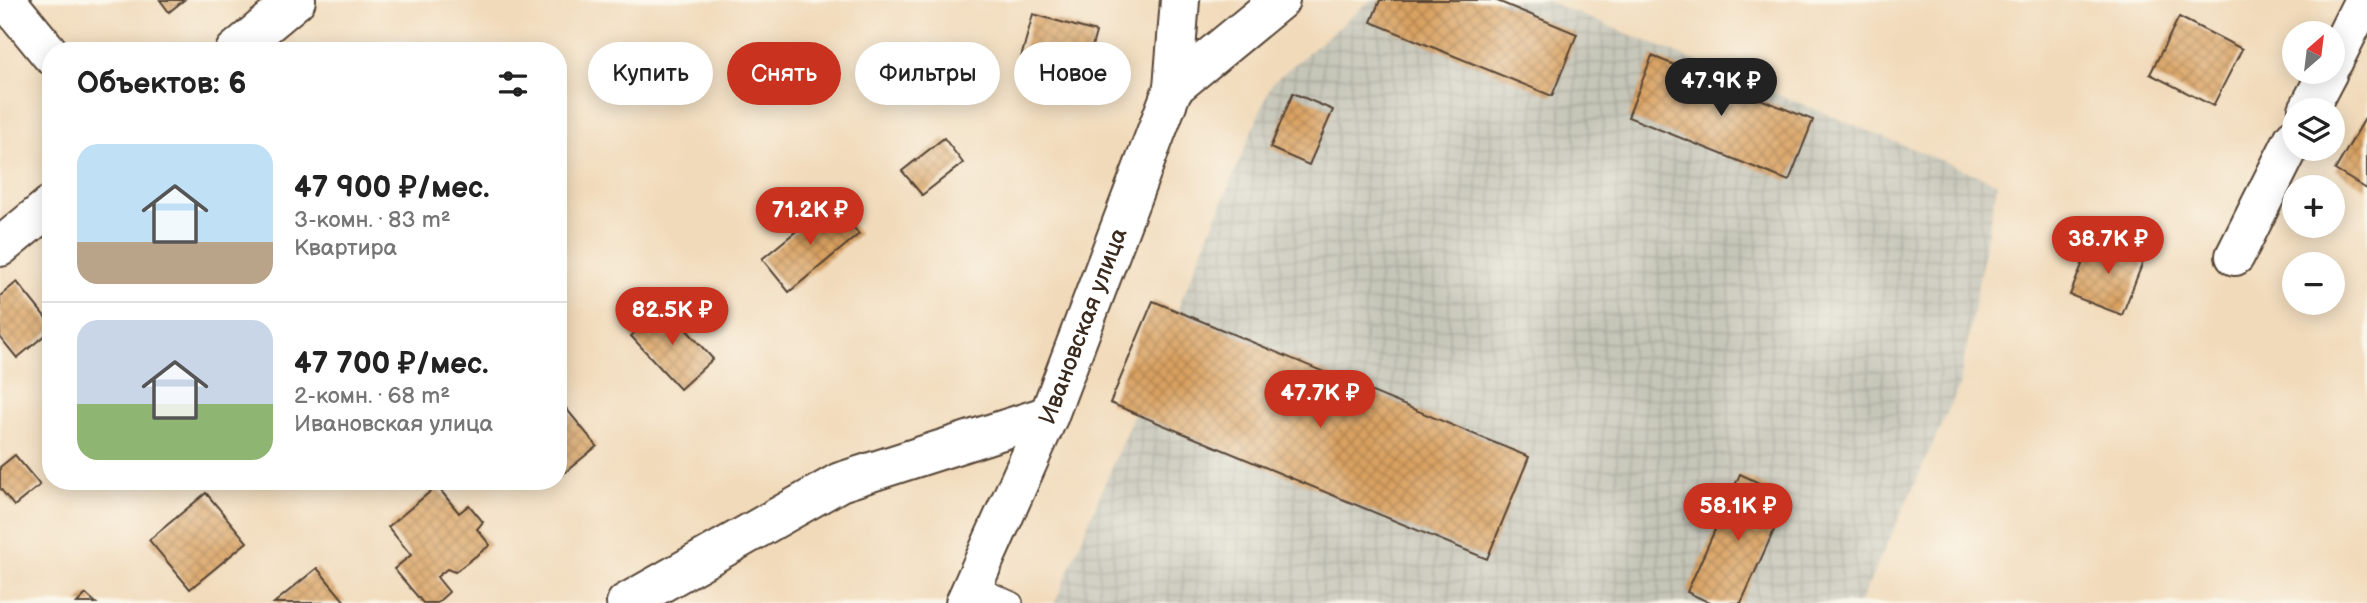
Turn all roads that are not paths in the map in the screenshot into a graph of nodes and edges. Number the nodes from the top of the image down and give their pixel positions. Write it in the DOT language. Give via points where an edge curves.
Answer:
graph roads {
  1 [pos="6,0"];
  2 [pos="296,0"];
  3 [pos="1180,0"];
  4 [pos="1280,0"];
  5 [pos="2364,0"];
  6 [pos="2345,38"];
  7 [pos="246,42"];
  8 [pos="42,44"];
  9 [pos="1173,88"];
  10 [pos="2282,161"];
  11 [pos="42,212"];
  12 [pos="0,247"];
  13 [pos="2235,256"];
  14 [pos="1049,415"];
  15 [pos="969,594"];
  16 [pos="626,603"];
  17 [pos="1012,603"];
  1 -- 8 [label="street"];
  2 -- 7 [label="street"];
  3 -- 9 [label="street"];
  4 -- 9 [label="street, Ивановская улица"];
  5 -- 6 [label="street"];
  9 -- 14 [label="street, Ивановская улица"];
  10 -- 13 [label="street"];
  11 -- 12 [label="street"];
  14 -- 15 [label="street"];
  14 -- 16 [label="street, Ивановская улица" via="840,482"];
  15 -- 17 [label="lane"];
}
